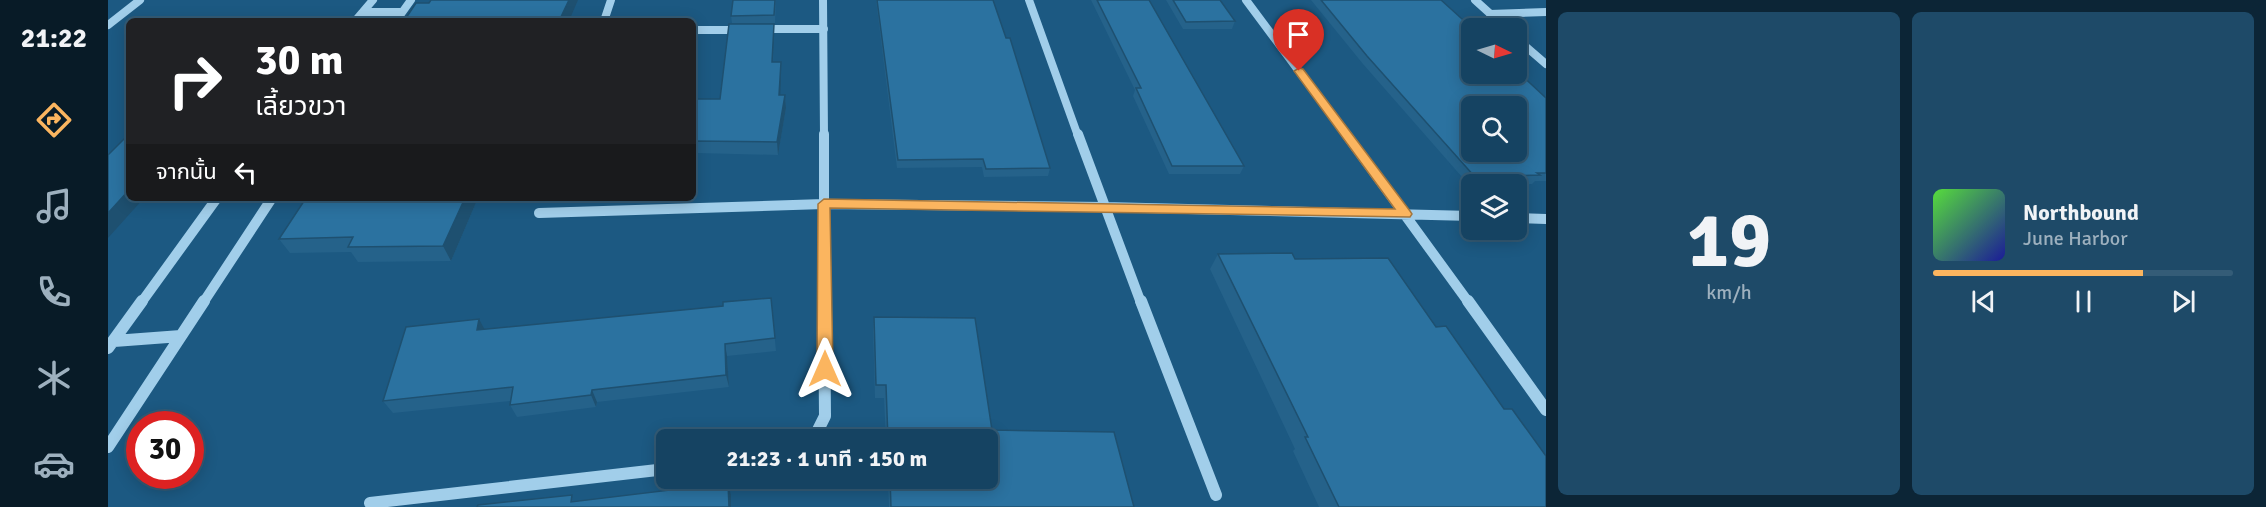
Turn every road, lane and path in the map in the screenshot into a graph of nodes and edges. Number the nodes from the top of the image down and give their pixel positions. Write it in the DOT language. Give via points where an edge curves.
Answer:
graph roads {
  1 [pos="140,0"];
  2 [pos="373,0"];
  3 [pos="411,0"];
  4 [pos="611,0"];
  5 [pos="823,0"];
  6 [pos="1029,0"];
  7 [pos="1246,0"];
  8 [pos="1475,0"];
  9 [pos="363,12"];
  10 [pos="402,12"];
  11 [pos="1546,12"];
  12 [pos="1490,14"];
  13 [pos="358,18"];
  14 [pos="398,18"];
  15 [pos="605,18"];
  16 [pos="1495,18"];
  17 [pos="108,26"];
  18 [pos="824,29"];
  19 [pos="696,30"];
  20 [pos="1527,48"];
  21 [pos="1546,64"];
  22 [pos="215,201"];
  23 [pos="270,201"];
  24 [pos="824,204"];
  25 [pos="1104,207"];
  26 [pos="539,213"];
  27 [pos="1405,214"];
  28 [pos="1461,216"];
  29 [pos="1527,218"];
  30 [pos="1546,219"];
  31 [pos="181,336"];
  32 [pos="111,345"];
  33 [pos="1546,410"];
  34 [pos="818,429"];
  35 [pos="108,447"];
  36 [pos="656,470"];
  37 [pos="1216,495"];
  38 [pos="370,503"];
  1 -- 17 [label="street"];
  2 -- 9 [label="street"];
  3 -- 10 [label="street"];
  4 -- 15 [label="street"];
  5 -- 18 [label="street"];
  6 -- 25 [label="street"];
  7 -- 27 [label="street"];
  8 -- 12 [label="street"];
  9 -- 10 [label="street"];
  9 -- 13 [label="street"];
  10 -- 14 [label="street"];
  11 -- 12 [label="street"];
  12 -- 16 [label="street"];
  18 -- 19 [label="street"];
  18 -- 24 [label="street"];
  20 -- 21 [label="street"];
  22 -- 32 [label="street"];
  23 -- 31 [label="street"];
  24 -- 25 [label="street"];
  24 -- 26 [label="street"];
  24 -- 34 [label="street" via="825,416"];
  25 -- 27 [label="street"];
  25 -- 37 [label="street"];
  27 -- 28 [label="street"];
  27 -- 33 [label="street"];
  29 -- 30 [label="street"];
  31 -- 32 [label="street"];
  31 -- 35 [label="street"];
  36 -- 38 [label="street"];
}
